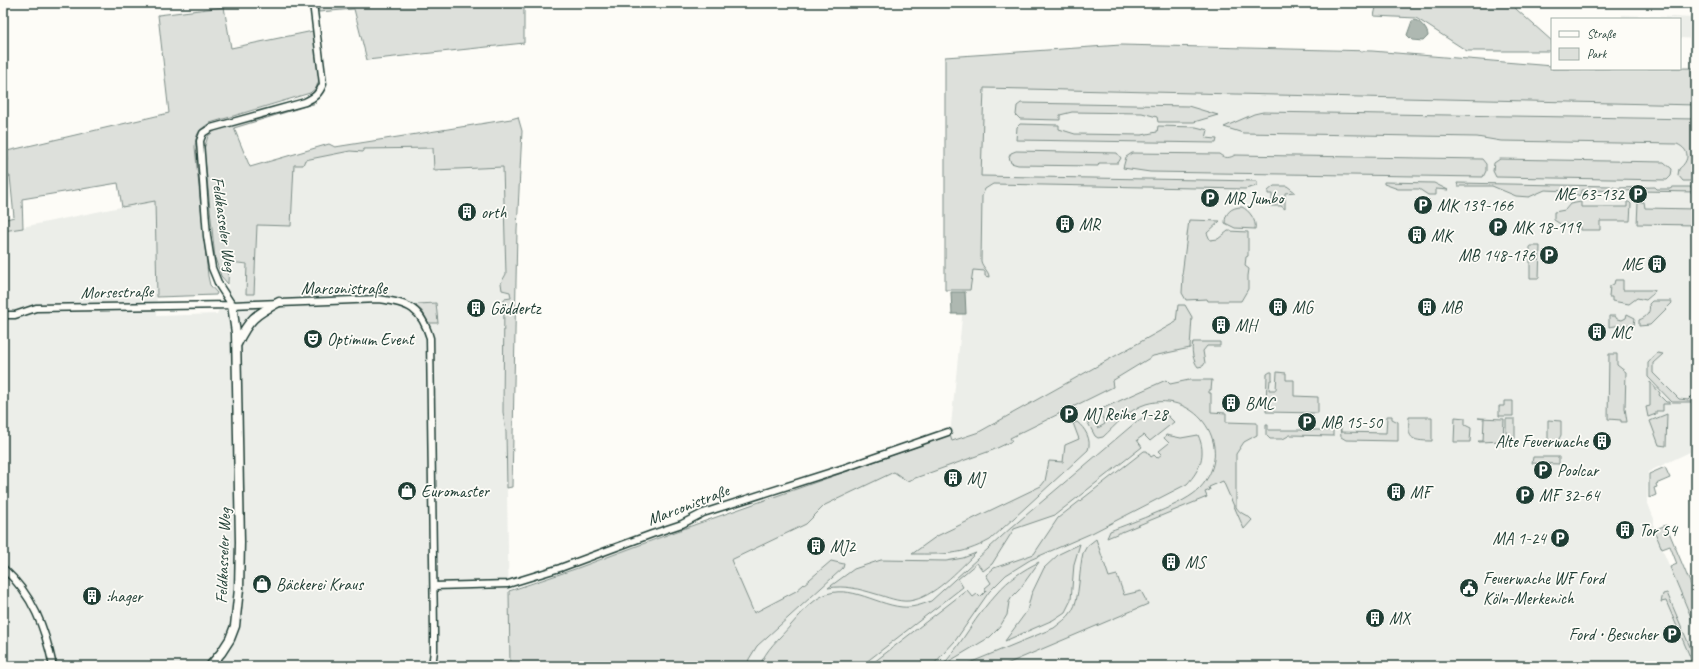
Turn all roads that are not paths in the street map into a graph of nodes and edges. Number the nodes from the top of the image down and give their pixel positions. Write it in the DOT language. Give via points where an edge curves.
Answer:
graph roads {
  1 [pos="313,3"];
  2 [pos="279,302"];
  3 [pos="232,305"];
  4 [pos="3,315"];
  5 [pos="236,344"];
  6 [pos="948,432"];
  7 [pos="3,568"];
  8 [pos="434,586"];
  9 [pos="215,665"];
  10 [pos="53,666"];
  11 [pos="432,666"];
  1 -- 3 [label="street, Feldkasseler Weg" via="323,84 320,92 305,102 211,128 203,133 200,141 212,268"];
  2 -- 3 [label="street, Marconistraße"];
  2 -- 5 [label="street" via="253,317"];
  2 -- 8 [label="street, Marconistraße" via="399,302 414,310 425,322 430,338"];
  3 -- 4 [label="street, Morsestraße" via="36,308 14,315"];
  3 -- 5 [label="street, Feldkasseler Weg"];
  5 -- 9 [label="street, Feldkasseler Weg" via="239,589 235,626"];
  6 -- 8 [label="street, Marconistraße" via="703,513 667,530 508,584"];
  7 -- 10 [label="street" via="39,616"];
  8 -- 11 [label="street, Marconistraße"];
}
